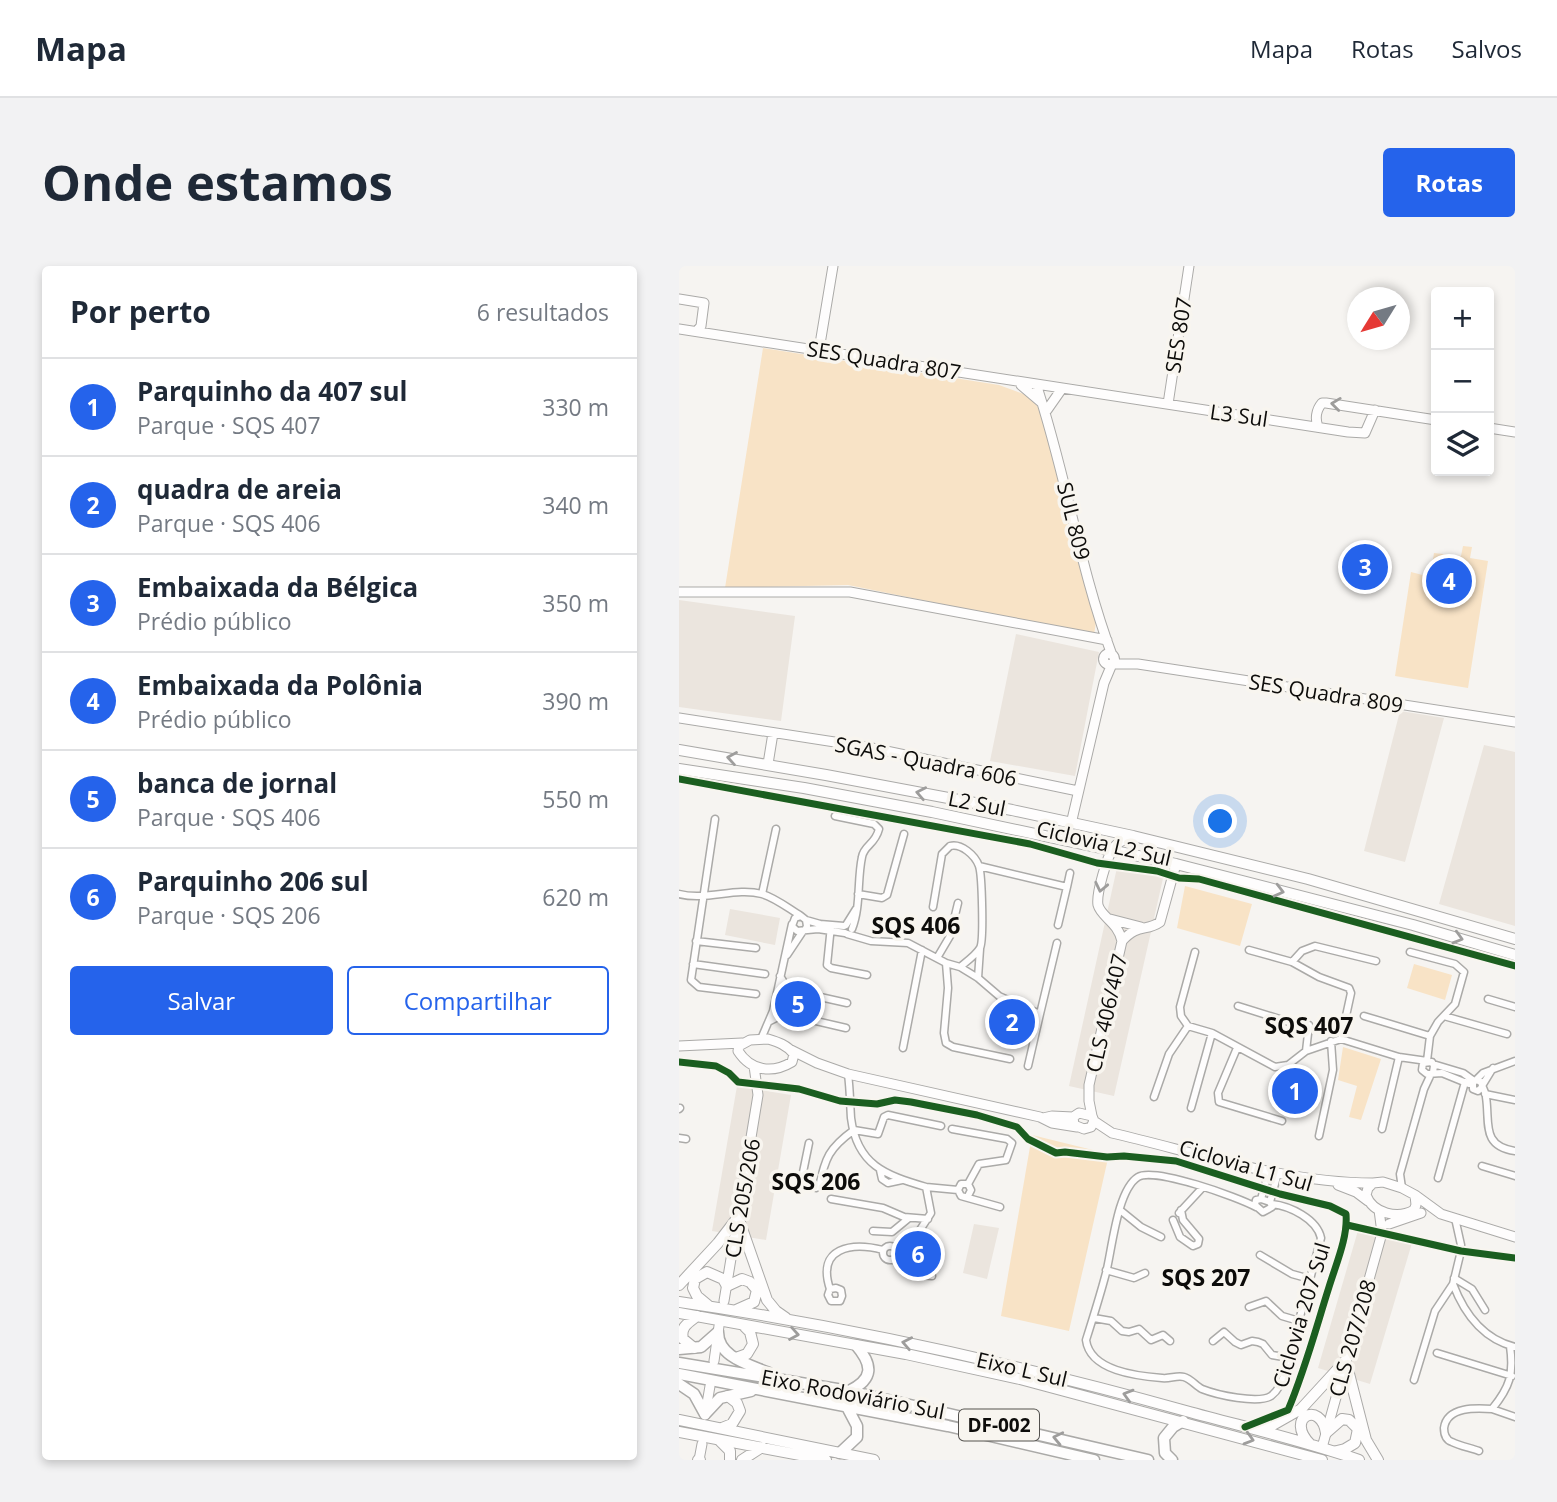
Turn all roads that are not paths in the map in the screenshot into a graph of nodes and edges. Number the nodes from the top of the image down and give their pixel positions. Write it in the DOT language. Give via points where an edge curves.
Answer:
graph roads {
  1 [pos="833,266"];
  2 [pos="1189,266"];
  3 [pos="679,299"];
  4 [pos="679,329"];
  5 [pos="702,330"];
  6 [pos="820,350"];
  7 [pos="1010,380"];
  8 [pos="1021,385"];
  9 [pos="1042,388"];
  10 [pos="1063,389"];
  11 [pos="1168,404"];
  12 [pos="1045,410"];
  13 [pos="1372,412"];
  14 [pos="1431,418"];
  15 [pos="1315,425"];
  16 [pos="1494,429"];
  17 [pos="1515,432"];
  18 [pos="679,592"];
  19 [pos="1105,640"];
  20 [pos="1110,659"];
  21 [pos="1133,665"];
  22 [pos="1104,683"];
  23 [pos="679,718"];
  24 [pos="1515,722"];
  25 [pos="773,733"];
  26 [pos="679,750"];
  27 [pos="768,764"];
  28 [pos="679,769"];
  29 [pos="807,771"];
  30 [pos="827,775"];
  31 [pos="804,788"];
  32 [pos="1078,792"];
  33 [pos="828,793"];
  34 [pos="1012,810"];
  35 [pos="835,816"];
  36 [pos="1036,816"];
  37 [pos="715,819"];
  38 [pos="1071,824"];
  39 [pos="1006,826"];
  40 [pos="776,829"];
  41 [pos="1029,832"];
  42 [pos="904,834"];
  43 [pos="1133,836"];
  44 [pos="1111,851"];
  45 [pos="1221,858"];
  46 [pos="1238,862"];
  47 [pos="1176,864"];
  48 [pos="979,866"];
  49 [pos="1070,873"];
  50 [pos="1213,873"];
  51 [pos="1237,880"];
  52 [pos="1067,887"];
  53 [pos="679,894"];
  54 [pos="762,894"];
  55 [pos="858,894"];
  56 [pos="704,897"];
  57 [pos="774,899"];
  58 [pos="958,903"];
  59 [pos="933,907"];
  60 [pos="1417,911"];
  61 [pos="1433,916"];
  62 [pos="804,918"];
  63 [pos="1110,919"];
  64 [pos="792,923"];
  65 [pos="1058,925"];
  66 [pos="1413,925"];
  67 [pos="1141,927"];
  68 [pos="831,928"];
  69 [pos="804,930"];
  70 [pos="848,930"];
  71 [pos="1430,930"];
  72 [pos="1515,939"];
  73 [pos="696,941"];
  74 [pos="1122,941"];
  75 [pos="1057,943"];
  76 [pos="756,948"];
  77 [pos="980,948"];
  78 [pos="922,950"];
  79 [pos="1249,950"];
  80 [pos="1195,951"];
  81 [pos="1410,952"];
  82 [pos="1515,955"];
  83 [pos="785,957"];
  84 [pos="937,958"];
  85 [pos="967,961"];
  86 [pos="1376,961"];
  87 [pos="1292,962"];
  88 [pos="946,963"];
  89 [pos="692,964"];
  90 [pos="960,967"];
  91 [pos="978,969"];
  92 [pos="765,974"];
  93 [pos="867,975"];
  94 [pos="780,976"];
  95 [pos="978,978"];
  96 [pos="778,990"];
  97 [pos="789,990"];
  98 [pos="756,994"];
  99 [pos="1488,999"];
  100 [pos="847,1003"];
  101 [pos="1238,1006"];
  102 [pos="1515,1007"];
  103 [pos="773,1011"];
  104 [pos="784,1014"];
  105 [pos="1040,1014"];
  106 [pos="1364,1016"];
  107 [pos="1444,1016"];
  108 [pos="770,1022"];
  109 [pos="1188,1026"];
  110 [pos="846,1028"];
  111 [pos="1212,1033"];
  112 [pos="1507,1034"];
  113 [pos="1430,1035"];
  114 [pos="761,1039"];
  115 [pos="1341,1039"];
  116 [pos="774,1041"];
  117 [pos="1331,1041"];
  118 [pos="742,1043"];
  119 [pos="679,1046"];
  120 [pos="715,1046"];
  121 [pos="903,1048"];
  122 [pos="1237,1048"];
  123 [pos="791,1050"];
  124 [pos="1306,1051"];
  125 [pos="1401,1057"];
  126 [pos="743,1058"];
  127 [pos="1010,1059"];
  128 [pos="1515,1061"];
  129 [pos="792,1062"];
  130 [pos="817,1063"];
  131 [pos="1430,1063"];
  132 [pos="754,1066"];
  133 [pos="1028,1066"];
  134 [pos="770,1069"];
  135 [pos="1493,1069"];
  136 [pos="1422,1070"];
  137 [pos="1432,1073"];
  138 [pos="1453,1073"];
  139 [pos="848,1074"];
  140 [pos="862,1077"];
  141 [pos="1472,1082"];
  142 [pos="1089,1085"];
  143 [pos="1423,1089"];
  144 [pos="851,1090"];
  145 [pos="1482,1090"];
  146 [pos="758,1095"];
  147 [pos="1154,1097"];
  148 [pos="1515,1100"];
  149 [pos="1191,1108"];
  150 [pos="1075,1115"];
  151 [pos="1043,1118"];
  152 [pos="1282,1121"];
  153 [pos="1088,1123"];
  154 [pos="941,1126"];
  155 [pos="952,1129"];
  156 [pos="1381,1129"];
  157 [pos="854,1130"];
  158 [pos="1318,1136"];
  159 [pos="809,1143"];
  160 [pos="1515,1151"];
  161 [pos="1482,1166"];
  162 [pos="1273,1172"];
  163 [pos="1400,1174"];
  164 [pos="1515,1176"];
  165 [pos="1439,1178"];
  166 [pos="1333,1183"];
  167 [pos="1373,1183"];
  168 [pos="968,1184"];
  169 [pos="1391,1184"];
  170 [pos="804,1185"];
  171 [pos="926,1187"];
  172 [pos="1203,1187"];
  173 [pos="816,1188"];
  174 [pos="1402,1188"];
  175 [pos="958,1190"];
  176 [pos="1356,1192"];
  177 [pos="1415,1195"];
  178 [pos="968,1196"];
  179 [pos="831,1199"];
  180 [pos="1368,1201"];
  181 [pos="1257,1202"];
  182 [pos="1270,1206"];
  183 [pos="1000,1207"];
  184 [pos="1120,1210"];
  185 [pos="1181,1210"];
  186 [pos="1379,1210"];
  187 [pos="1410,1213"];
  188 [pos="1421,1213"];
  189 [pos="1396,1214"];
  190 [pos="1441,1214"];
  191 [pos="738,1217"];
  192 [pos="909,1218"];
  193 [pos="1455,1218"];
  194 [pos="928,1219"];
  195 [pos="1173,1220"];
  196 [pos="1183,1220"];
  197 [pos="1385,1223"];
  198 [pos="873,1231"];
  199 [pos="1161,1237"];
  200 [pos="1515,1237"];
  201 [pos="897,1255"];
  202 [pos="1260,1255"];
  203 [pos="1106,1270"];
  204 [pos="1145,1273"];
  205 [pos="932,1276"];
  206 [pos="1310,1279"];
  207 [pos="1454,1281"];
  208 [pos="679,1285"];
  209 [pos="727,1286"];
  210 [pos="830,1289"];
  211 [pos="724,1301"];
  212 [pos="679,1302"];
  213 [pos="710,1306"];
  214 [pos="1249,1307"];
  215 [pos="1485,1310"];
  216 [pos="736,1311"];
  217 [pos="679,1313"];
  218 [pos="697,1316"];
  219 [pos="1094,1318"];
  220 [pos="1299,1321"];
  221 [pos="794,1322"];
  222 [pos="743,1325"];
  223 [pos="718,1329"];
  224 [pos="1170,1341"];
  225 [pos="1213,1341"];
  226 [pos="856,1345"];
  227 [pos="1512,1346"];
  228 [pos="694,1348"];
  229 [pos="679,1349"];
  230 [pos="1437,1353"];
  231 [pos="736,1358"];
  232 [pos="1289,1358"];
  233 [pos="714,1361"];
  234 [pos="1346,1361"];
  235 [pos="679,1363"];
  236 [pos="679,1374"];
  237 [pos="1512,1376"];
  238 [pos="784,1379"];
  239 [pos="1415,1380"];
  240 [pos="710,1386"];
  241 [pos="681,1388"];
  242 [pos="767,1391"];
  243 [pos="849,1391"];
  244 [pos="728,1395"];
  245 [pos="847,1407"];
  246 [pos="1492,1409"];
  247 [pos="705,1417"];
  248 [pos="1515,1417"];
  249 [pos="679,1420"];
  250 [pos="1183,1421"];
  251 [pos="722,1428"];
  252 [pos="1262,1431"];
  253 [pos="679,1432"];
  254 [pos="691,1434"];
  255 [pos="679,1438"];
  256 [pos="716,1438"];
  257 [pos="1324,1438"];
  258 [pos="702,1444"];
  259 [pos="1310,1444"];
  260 [pos="762,1447"];
  261 [pos="1335,1451"];
  262 [pos="1479,1451"];
  263 [pos="840,1453"];
  264 [pos="1296,1453"];
  265 [pos="699,1460"];
  266 [pos="730,1460"];
  267 [pos="742,1460"];
  268 [pos="826,1460"];
  269 [pos="874,1460"];
  270 [pos="1094,1460"];
  271 [pos="1148,1460"];
  272 [pos="1172,1460"];
  273 [pos="1283,1460"];
  274 [pos="1322,1460"];
  275 [pos="1360,1460"];
  276 [pos="1378,1460"];
  1 -- 6 [label="street"];
  2 -- 11 [label="street, SES 807"];
  3 -- 5 [label="street" via="703,303"];
  4 -- 5 [label="street, SES Quadra 807"];
  5 -- 6 [label="street, SES Quadra 807"];
  6 -- 7 [label="street, SES Quadra 807"];
  7 -- 8 [label="street, SES Quadra 807"];
  7 -- 9 [label="street, SES Quadra 807"];
  8 -- 9 [label="street, SES Quadra 807"];
  8 -- 12 [label="street"];
  9 -- 10 [label="street, SES Quadra 807"];
  9 -- 12 [label="street, SUL 809"];
  10 -- 11 [label="street, SES Quadra 807"];
  10 -- 12 [label="street"];
  11 -- 15 [label="street, L3 Sul"];
  12 -- 19 [label="street, SUL 809"];
  13 -- 14 [label="street"];
  13 -- 15 [label="street, L3 Sul" via="1363,433"];
  13 -- 15 [label="street, one-way" via="1322,403"];
  16 -- 17 [label="street"];
  18 -- 19 [label="street" via="850,592"];
  19 -- 20 [label="street, SUL 809"];
  20 -- 21 [label="street, SES Quadra 809"];
  20 -- 22 [label="street, SUL 809"];
  21 -- 22 [label="street" via="1115,671"];
  21 -- 24 [label="street, SES Quadra 809"];
  22 -- 32 [label="street, SUL 809"];
  23 -- 25 [label="street, SGAS - Quadra 606"];
  25 -- 27 [label="street"];
  25 -- 32 [label="street, SGAS - Quadra 606" via="867,747"];
  27 -- 26 [label="main road, L2 Sul, one-way"];
  27 -- 29 [label="main road, L2 Sul"];
  28 -- 31 [label="main road, L2 Sul"];
  29 -- 30 [label="main road, L2 Sul"];
  29 -- 31 [label="main road" via="810,780"];
  30 -- 33 [label="main road" via="821,782"];
  34 -- 30 [label="main road, L2 Sul, one-way"];
  31 -- 33 [label="main road, L2 Sul"];
  32 -- 38 [label="street, SUL 809"];
  33 -- 39 [label="main road, L2 Sul"];
  34 -- 36 [label="main road, L2 Sul"];
  34 -- 39 [label="main road" via="1014,818"];
  35 -- 55 [label="street" via="878,827 877,839 862,853"];
  36 -- 38 [label="main road, L2 Sul"];
  36 -- 41 [label="main road" via="1028,821"];
  37 -- 56 [label="street"];
  38 -- 43 [label="main road, L2 Sul"];
  39 -- 41 [label="main road, L2 Sul"];
  40 -- 54 [label="street"];
  41 -- 44 [label="main road, L2 Sul"];
  42 -- 55 [label="street" via="887,895"];
  43 -- 44 [label="street"];
  43 -- 45 [label="main road, L2 Sul"];
  44 -- 47 [label="main road, L2 Sul"];
  44 -- 63 [label="street, one-way" via="1098,904"];
  45 -- 46 [label="main road, L2 Sul"];
  45 -- 50 [label="main road" via="1221,870"];
  46 -- 51 [label="main road" via="1232,871"];
  46 -- 60 [label="main road, L2 Sul"];
  47 -- 50 [label="main road, L2 Sul"];
  47 -- 67 [label="street" via="1160,922"];
  48 -- 52 [label="street"];
  48 -- 59 [label="street" via="960,846 947,847"];
  48 -- 77 [label="street"];
  49 -- 52 [label="street"];
  50 -- 51 [label="main road, L2 Sul"];
  51 -- 66 [label="main road, L2 Sul, one-way"];
  52 -- 65 [label="street"];
  53 -- 56 [label="street"];
  54 -- 56 [label="street"];
  54 -- 57 [label="street"];
  55 -- 70 [label="street" via="856,917"];
  56 -- 73 [label="street"];
  57 -- 62 [label="street"];
  57 -- 64 [label="street"];
  58 -- 84 [label="street" via="950,936"];
  60 -- 61 [label="main road, L2 Sul"];
  60 -- 66 [label="main road" via="1419,919"];
  61 -- 71 [label="main road"];
  61 -- 72 [label="main road, L2 Sul"];
  62 -- 64 [label="street" via="797,917"];
  62 -- 68 [label="street"];
  62 -- 69 [label="street"];
  63 -- 67 [label="street"];
  63 -- 74 [label="street"];
  64 -- 69 [label="street" via="795,930"];
  64 -- 83 [label="street"];
  66 -- 71 [label="main road, L2 Sul"];
  67 -- 74 [label="street"];
  68 -- 69 [label="street"];
  68 -- 70 [label="street"];
  68 -- 93 [label="street" via="828,967"];
  69 -- 83 [label="street"];
  70 -- 78 [label="street" via="863,939 908,943"];
  71 -- 82 [label="main road, L2 Sul, one-way"];
  73 -- 76 [label="street"];
  73 -- 89 [label="street"];
  74 -- 142 [label="street, CLS 406/407"];
  75 -- 105 [label="street"];
  77 -- 85 [label="street"];
  77 -- 91 [label="street"];
  78 -- 84 [label="street"];
  78 -- 121 [label="street"];
  79 -- 87 [label="street"];
  80 -- 109 [label="street" via="1180,1007"];
  81 -- 107 [label="street" via="1463,970 1455,1004"];
  83 -- 94 [label="street"];
  84 -- 88 [label="street"];
  85 -- 90 [label="street"];
  85 -- 91 [label="street"];
  86 -- 87 [label="street" via="1315,946"];
  87 -- 115 [label="street" via="1350,990"];
  88 -- 90 [label="street"];
  88 -- 127 [label="street" via="946,1043"];
  89 -- 92 [label="street"];
  89 -- 98 [label="street" via="691,980 699,987"];
  90 -- 95 [label="street"];
  91 -- 95 [label="street"];
  94 -- 96 [label="street"];
  94 -- 97 [label="street"];
  95 -- 105 [label="street" via="999,996"];
  96 -- 97 [label="street"];
  96 -- 103 [label="street"];
  97 -- 100 [label="street"];
  97 -- 104 [label="street"];
  99 -- 102 [label="street"];
  101 -- 124 [label="street" via="1309,1025"];
  103 -- 104 [label="street"];
  103 -- 108 [label="street"];
  104 -- 108 [label="street"];
  104 -- 110 [label="street"];
  105 -- 133 [label="street"];
  106 -- 113 [label="street"];
  107 -- 112 [label="street"];
  107 -- 113 [label="street"];
  108 -- 114 [label="street"];
  108 -- 116 [label="street"];
  109 -- 111 [label="street"];
  109 -- 147 [label="street" via="1169,1054"];
  111 -- 122 [label="street"];
  111 -- 149 [label="street"];
  113 -- 131 [label="street"];
  114 -- 116 [label="street"];
  114 -- 118 [label="street"];
  115 -- 117 [label="street"];
  115 -- 125 [label="street"];
  116 -- 123 [label="street"];
  117 -- 124 [label="street"];
  117 -- 158 [label="street" via="1333,1070"];
  118 -- 120 [label="street"];
  118 -- 126 [label="street" via="738,1049"];
  119 -- 120 [label="street"];
  120 -- 126 [label="street"];
  122 -- 124 [label="street" via="1279,1067"];
  122 -- 152 [label="street" via="1218,1093 1219,1102"];
  123 -- 129 [label="street"];
  123 -- 130 [label="street"];
  125 -- 131 [label="street"];
  125 -- 136 [label="street"];
  125 -- 156 [label="street"];
  126 -- 132 [label="street"];
  128 -- 135 [label="street"];
  129 -- 130 [label="street"];
  129 -- 134 [label="street"];
  130 -- 139 [label="street"];
  131 -- 136 [label="street"];
  131 -- 137 [label="street"];
  131 -- 138 [label="street"];
  132 -- 134 [label="street"];
  132 -- 146 [label="street, CLS 205/206"];
  134 -- 146 [label="street, CLS 205/206"];
  135 -- 141 [label="street"];
  135 -- 145 [label="street"];
  136 -- 137 [label="street"];
  136 -- 143 [label="street"];
  137 -- 138 [label="street"];
  137 -- 143 [label="street"];
  138 -- 141 [label="street"];
  139 -- 140 [label="street"];
  139 -- 144 [label="street"];
  140 -- 144 [label="street"];
  140 -- 151 [label="street"];
  141 -- 145 [label="street" via="1481,1082"];
  141 -- 165 [label="street"];
  142 -- 150 [label="street, CLS 406/407"];
  142 -- 153 [label="street, CLS 406/407"];
  143 -- 163 [label="street"];
  144 -- 157 [label="street"];
  145 -- 148 [label="street"];
  145 -- 160 [label="street" via="1488,1133 1505,1150"];
  146 -- 191 [label="street, CLS 205/206"];
  150 -- 151 [label="street"];
  150 -- 153 [label="street"];
  150 -- 153 [label="street" via="1073,1123"];
  151 -- 153 [label="street" via="1052,1123"];
  153 -- 162 [label="street" via="1112,1133"];
  154 -- 157 [label="street" via="886,1116 880,1132 873,1135"];
  155 -- 168 [label="street" via="1012,1143 1005,1161 979,1164"];
  157 -- 171 [label="street" via="857,1144 880,1170"];
  157 -- 173 [label="street" via="825,1159"];
  159 -- 170 [label="street"];
  161 -- 164 [label="street"];
  162 -- 166 [label="street"];
  162 -- 181 [label="street"];
  162 -- 182 [label="street"];
  163 -- 169 [label="street"];
  163 -- 174 [label="street"];
  166 -- 167 [label="street"];
  166 -- 176 [label="street"];
  167 -- 169 [label="street"];
  167 -- 180 [label="street" via="1367,1191"];
  168 -- 175 [label="street" via="961,1184"];
  168 -- 178 [label="street"];
  169 -- 174 [label="street"];
  171 -- 175 [label="street"];
  171 -- 194 [label="street"];
  172 -- 181 [label="street"];
  172 -- 184 [label="street" via="1143,1175 1132,1182"];
  172 -- 185 [label="street"];
  174 -- 177 [label="street"];
  175 -- 178 [label="street" via="961,1196"];
  176 -- 180 [label="street"];
  176 -- 197 [label="street"];
  177 -- 187 [label="street" via="1416,1205"];
  177 -- 190 [label="street"];
  178 -- 183 [label="street"];
  179 -- 192 [label="street" via="883,1208"];
  180 -- 186 [label="street"];
  181 -- 182 [label="street"];
  181 -- 182 [label="street" via="1261,1211"];
  182 -- 206 [label="street" via="1289,1209 1320,1231"];
  184 -- 199 [label="street"];
  184 -- 203 [label="street"];
  185 -- 195 [label="street"];
  185 -- 196 [label="street"];
  186 -- 189 [label="street"];
  186 -- 197 [label="street"];
  187 -- 188 [label="street"];
  187 -- 189 [label="street"];
  188 -- 190 [label="street"];
  188 -- 197 [label="street"];
  189 -- 197 [label="street, CLS 207/208"];
  190 -- 193 [label="street"];
  191 -- 208 [label="main road"];
  191 -- 209 [label="street, CLS 205/206"];
  191 -- 221 [label="main road" via="767,1300"];
  192 -- 194 [label="street"];
  192 -- 198 [label="street" via="892,1232"];
  193 -- 200 [label="street"];
  193 -- 207 [label="street" via="1461,1251"];
  194 -- 201 [label="street"];
  195 -- 196 [label="street"];
  195 -- 196 [label="street" via="1180,1237 1196,1246 1199,1239"];
  197 -- 234 [label="street, CLS 207/208"];
  201 -- 205 [label="street" via="900,1265 911,1272"];
  201 -- 210 [label="street" via="896,1248 889,1245 883,1250 858,1245 836,1253 826,1273"];
  202 -- 206 [label="street"];
  203 -- 204 [label="street" via="1134,1278"];
  203 -- 219 [label="street"];
  206 -- 220 [label="street"];
  207 -- 215 [label="street" via="1472,1289"];
  207 -- 227 [label="street" via="1459,1301 1474,1322"];
  207 -- 239 [label="street" via="1435,1311"];
  209 -- 211 [label="street, CLS 205/206"];
  209 -- 213 [label="main road" via="707,1272 695,1279 694,1292"];
  209 -- 216 [label="main road" via="742,1279 757,1290 754,1302"];
  212 -- 213 [label="main road, Eixo L Sul"];
  213 -- 216 [label="main road, Eixo L Sul"];
  214 -- 220 [label="street" via="1266,1301 1282,1316"];
  216 -- 221 [label="main road, Eixo L Sul"];
  217 -- 218 [label="main road, Eixo L Sul"];
  218 -- 222 [label="main road, Eixo L Sul"];
  218 -- 228 [label="main road" via="682,1334"];
  219 -- 224 [label="street" via="1111,1321 1122,1331 1139,1329 1151,1340 1163,1335"];
  219 -- 232 [label="street" via="1086,1340 1097,1362 1151,1376 1184,1377 1198,1387 1223,1394 1258,1400 1269,1397 1281,1384"];
  220 -- 232 [label="street"];
  252 -- 221 [label="main road, Eixo L Sul, one-way" via="1024,1368"];
  222 -- 226 [label="main road, Eixo L Sul, one-way"];
  222 -- 231 [label="main road" via="753,1344 747,1354"];
  223 -- 228 [label="highway" via="709,1342"];
  223 -- 231 [label="highway" via="720,1346"];
  223 -- 233 [label="street"];
  225 -- 232 [label="street" via="1224,1332 1241,1345 1258,1342 1272,1355"];
  226 -- 243 [label="highway" via="869,1371 864,1382"];
  226 -- 250 [label="main road, Eixo L Sul" via="1020,1379"];
  227 -- 237 [label="street"];
  228 -- 229 [label="highway"];
  230 -- 237 [label="street"];
  231 -- 238 [label="highway"];
  234 -- 252 [label="main road" via="1301,1409"];
  234 -- 257 [label="street, CLS 207/208"];
  234 -- 276 [label="main road" via="1366,1440"];
  235 -- 238 [label="highway, Eixo Rodoviário Sul / DF-002"];
  236 -- 242 [label="highway, Eixo Rodoviário Sul / DF-002"];
  237 -- 246 [label="street"];
  238 -- 243 [label="highway, Eixo Rodoviário Sul / DF-002"];
  240 -- 247 [label="street"];
  241 -- 247 [label="highway" via="694,1394"];
  242 -- 244 [label="highway"];
  242 -- 245 [label="highway, Eixo Rodoviário Sul / DF-002"];
  271 -- 243 [label="highway, Eixo Rodoviário Sul / DF-002, one-way"];
  244 -- 247 [label="highway" via="716,1401"];
  244 -- 251 [label="main road" via="740,1411 732,1424"];
  245 -- 263 [label="highway" via="857,1437"];
  245 -- 270 [label="highway, Eixo Rodoviário Sul / DF-002"];
  246 -- 248 [label="street"];
  246 -- 262 [label="street" via="1468,1408 1444,1427 1451,1442"];
  249 -- 251 [label="main road"];
  250 -- 264 [label="main road, Eixo L Sul, one-way"];
  250 -- 272 [label="highway" via="1164,1438 1165,1453"];
  251 -- 263 [label="main road"];
  252 -- 259 [label="main road, Eixo L Sul"];
  253 -- 254 [label="main road"];
  254 -- 255 [label="main road"];
  254 -- 256 [label="main road"];
  256 -- 260 [label="main road"];
  256 -- 266 [label="main road" via="730,1451"];
  257 -- 259 [label="main road" via="1321,1418 1305,1417 1299,1427"];
  257 -- 261 [label="main road" via="1342,1419 1358,1429 1355,1443"];
  258 -- 265 [label="street"];
  259 -- 261 [label="main road, Eixo L Sul"];
  260 -- 267 [label="main road"];
  260 -- 268 [label="main road"];
  261 -- 275 [label="main road, Eixo L Sul"];
  263 -- 269 [label="main road"];
  264 -- 273 [label="main road"];
  264 -- 274 [label="main road, Eixo L Sul"];
}
